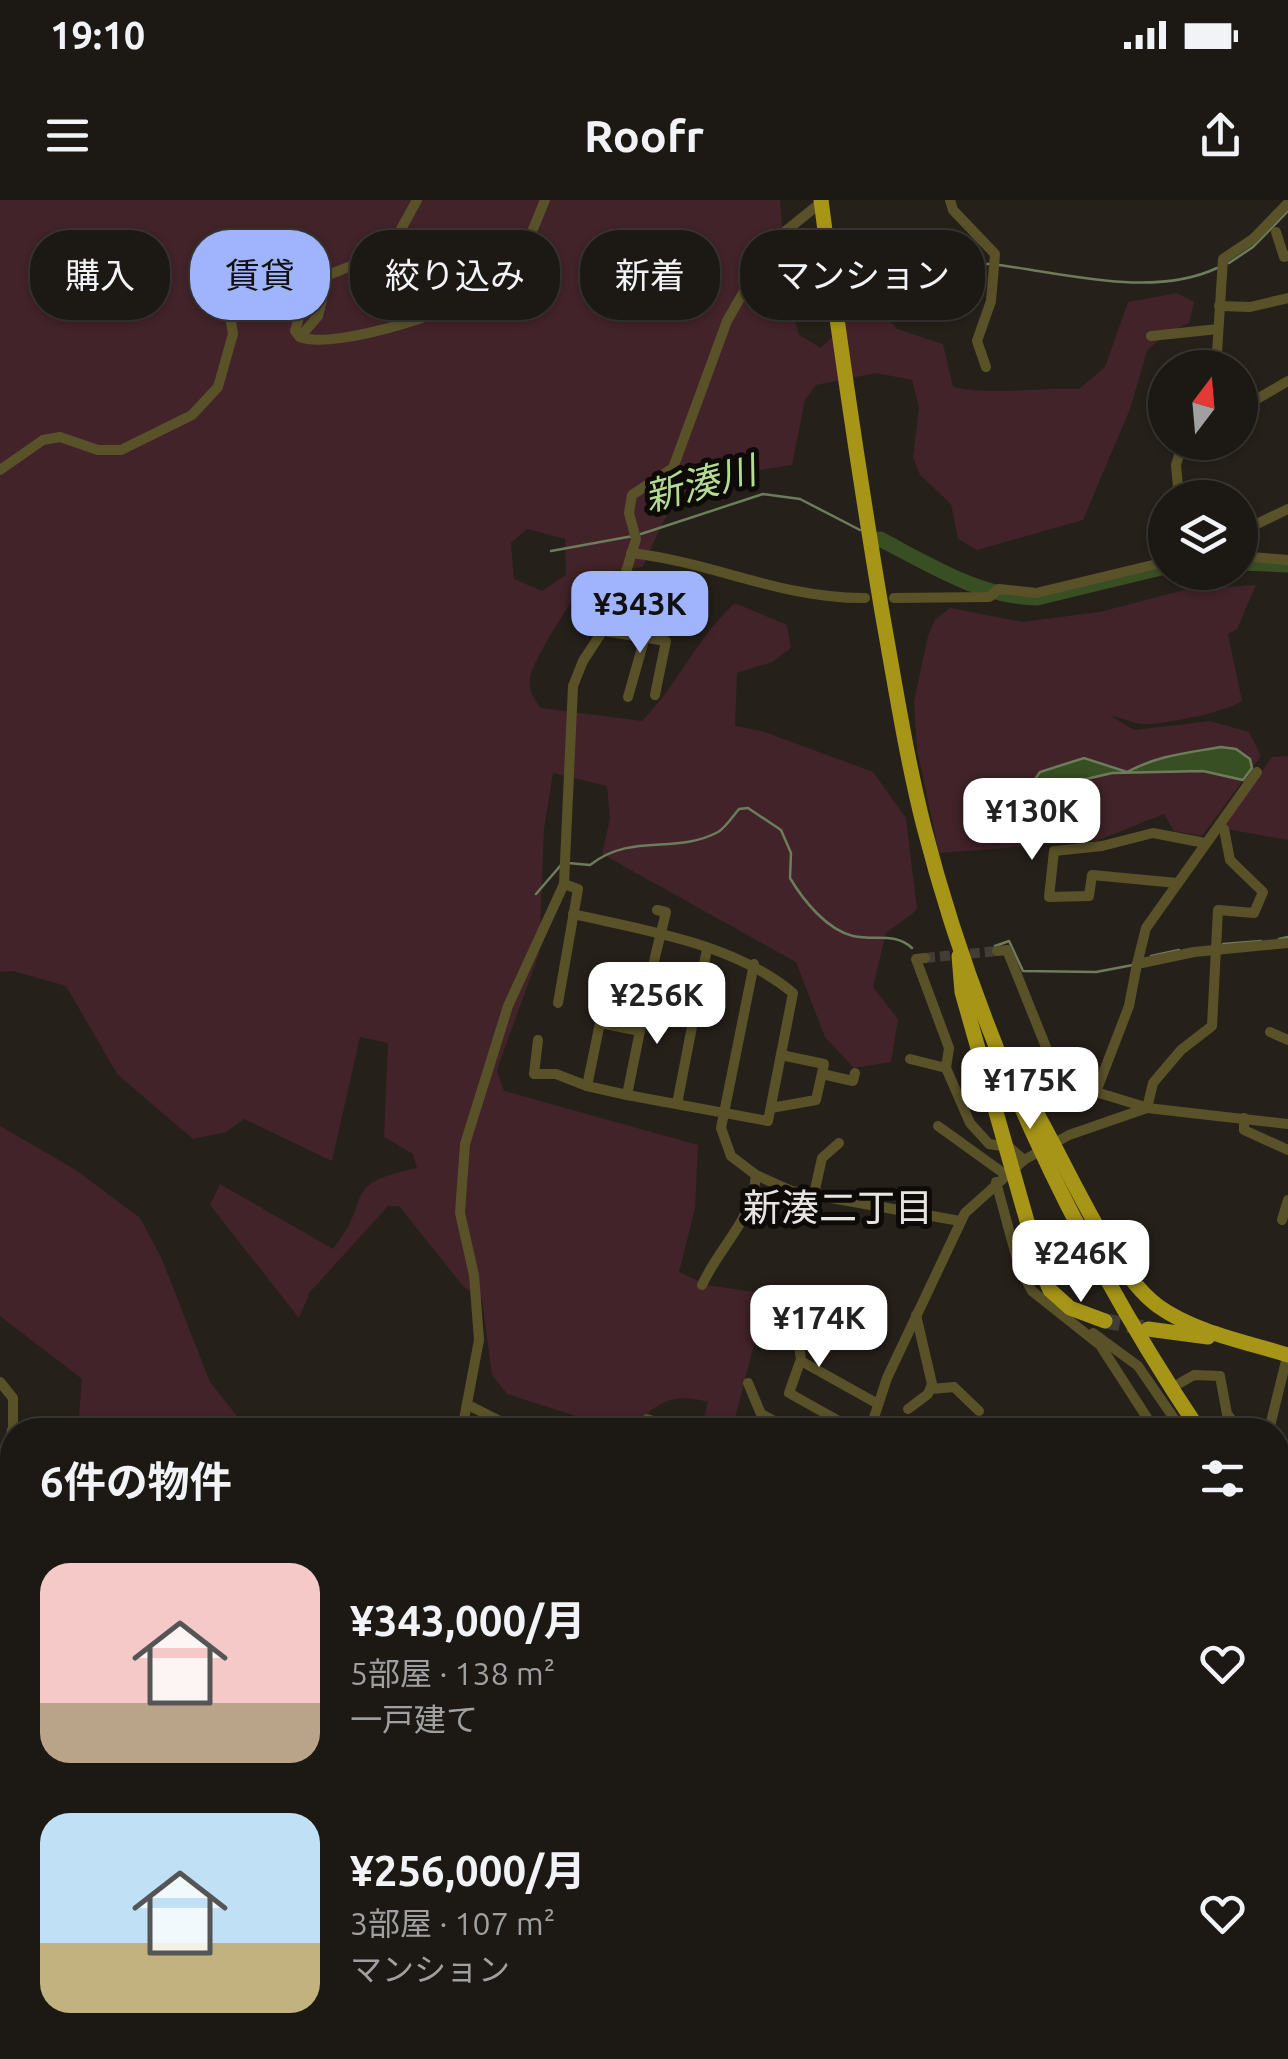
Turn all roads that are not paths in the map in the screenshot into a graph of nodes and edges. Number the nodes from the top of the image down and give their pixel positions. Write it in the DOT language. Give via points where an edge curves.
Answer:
graph roads {
  1 [pos="418,200"];
  2 [pos="545,200"];
  3 [pos="823,200"];
  4 [pos="950,200"];
  5 [pos="1288,203"];
  6 [pos="1276,232"];
  7 [pos="1288,256"];
  8 [pos="1288,298"];
  9 [pos="1219,306"];
  10 [pos="1218,329"];
  11 [pos="1151,336"];
  12 [pos="300,338"];
  13 [pos="1217,350"];
  14 [pos="986,367"];
  15 [pos="1288,381"];
  16 [pos="1258,398"];
  17 [pos="0,470"];
  18 [pos="1288,510"];
  19 [pos="1258,524"];
  20 [pos="631,553"];
  21 [pos="1258,558"];
  22 [pos="1288,560"];
  23 [pos="1148,566"];
  24 [pos="864,598"];
  25 [pos="894,598"];
  26 [pos="604,631"];
  27 [pos="645,637"];
  28 [pos="655,695"];
  29 [pos="628,697"];
  30 [pos="1257,772"];
  31 [pos="1224,829"];
  32 [pos="1205,843"];
  33 [pos="1178,883"];
  34 [pos="564,884"];
  35 [pos="657,910"];
  36 [pos="573,914"];
  37 [pos="956,930"];
  38 [pos="660,934"];
  39 [pos="1288,943"];
  40 [pos="706,949"];
  41 [pos="1216,950"];
  42 [pos="997,952"];
  43 [pos="925,958"];
  44 [pos="754,964"];
  45 [pos="1138,964"];
  46 [pos="558,1003"];
  47 [pos="640,1031"];
  48 [pos="1270,1032"];
  49 [pos="538,1040"];
  50 [pos="1288,1040"];
  51 [pos="781,1055"];
  52 [pos="910,1059"];
  53 [pos="946,1068"];
  54 [pos="855,1073"];
  55 [pos="822,1074"];
  56 [pos="587,1086"];
  57 [pos="1096,1092"];
  58 [pos="627,1095"];
  59 [pos="1027,1096"];
  60 [pos="677,1104"];
  61 [pos="770,1108"];
  62 [pos="1148,1108"];
  63 [pos="723,1112"];
  64 [pos="1244,1118"];
  65 [pos="1288,1124"];
  66 [pos="938,1126"];
  67 [pos="839,1144"];
  68 [pos="1049,1144"];
  69 [pos="1288,1150"];
  70 [pos="1024,1160"];
  71 [pos="756,1175"];
  72 [pos="1006,1179"];
  73 [pos="814,1194"];
  74 [pos="1288,1200"];
  75 [pos="1282,1220"];
  76 [pos="960,1222"];
  77 [pos="702,1285"];
  78 [pos="812,1292"];
  79 [pos="916,1314"];
  80 [pos="1105,1321"];
  81 [pos="1084,1328"];
  82 [pos="1148,1329"];
  83 [pos="1270,1350"];
  84 [pos="1288,1354"];
  85 [pos="800,1362"];
  86 [pos="0,1382"];
  87 [pos="748,1383"];
  88 [pos="1180,1383"];
  89 [pos="930,1389"];
  90 [pos="878,1404"];
  91 [pos="468,1405"];
  92 [pos="15,1408"];
  93 [pos="908,1409"];
  94 [pos="0,1410"];
  95 [pos="980,1411"];
  96 [pos="14,1418"];
  97 [pos="465,1418"];
  98 [pos="494,1418"];
  99 [pos="768,1418"];
  100 [pos="833,1418"];
  101 [pos="874,1418"];
  102 [pos="1152,1418"];
  103 [pos="1174,1418"];
  104 [pos="1191,1418"];
  105 [pos="1230,1418"];
  106 [pos="1272,1418"];
  1 -- 12 [label="street" via="390,251 328,275 318,316"];
  2 -- 12 [label="street" via="510,270 482,292 371,332 321,342"];
  3 -- 20 [label="street" via="778,233 740,294 673,468 628,503 635,535"];
  3 -- 37 [label="highway" via="846,386 912,775"];
  4 -- 14 [label="street" via="989,244 996,264 977,341"];
  5 -- 9 [label="street" via="1222,266"];
  6 -- 7 [label="street"];
  8 -- 9 [label="street"];
  9 -- 10 [label="street"];
  10 -- 11 [label="street"];
  10 -- 13 [label="street"];
  12 -- 17 [label="street" via="295,331 302,292 293,286 237,286 228,303 233,334 218,386 192,415 121,450 60,437 43,440"];
  15 -- 16 [label="street"];
  18 -- 19 [label="street"];
  20 -- 24 [label="street" via="826,599"];
  20 -- 26 [label="street"];
  21 -- 22 [label="street"];
  23 -- 25 [label="street" via="1036,593"];
  26 -- 27 [label="street"];
  26 -- 34 [label="street" via="574,686"];
  27 -- 28 [label="street" via="667,643"];
  27 -- 29 [label="street"];
  30 -- 32 [label="street"];
  31 -- 41 [label="street" via="1230,860 1263,892 1254,913 1218,910"];
  32 -- 33 [label="street"];
  32 -- 33 [label="street" via="1153,833 1054,850 1048,897 1089,896 1092,875"];
  33 -- 45 [label="street" via="1146,928"];
  34 -- 36 [label="street" via="578,889"];
  34 -- 91 [label="street" via="508,1006 465,1144 460,1213 479,1340"];
  35 -- 38 [label="street" via="666,912"];
  36 -- 38 [label="street"];
  36 -- 46 [label="street"];
  37 -- 59 [label="highway" via="996,1050"];
  37 -- 72 [label="highway" via="962,992 998,1117"];
  38 -- 40 [label="street"];
  38 -- 47 [label="street"];
  39 -- 41 [label="street"];
  40 -- 44 [label="street"];
  40 -- 60 [label="street"];
  41 -- 45 [label="street"];
  41 -- 62 [label="street" via="1212,1026 1153,1083"];
  42 -- 59 [label="street" via="1007,950 1052,1062"];
  43 -- 53 [label="street" via="916,959 949,1048"];
  44 -- 51 [label="street" via="793,992"];
  44 -- 63 [label="street"];
  45 -- 57 [label="street"];
  47 -- 56 [label="street" via="601,1019"];
  47 -- 58 [label="street"];
  48 -- 50 [label="street"];
  49 -- 56 [label="street" via="534,1074"];
  51 -- 55 [label="street" via="824,1064"];
  51 -- 61 [label="street"];
  52 -- 53 [label="street"];
  53 -- 70 [label="street" via="974,1131"];
  54 -- 55 [label="street" via="853,1081"];
  55 -- 61 [label="street" via="816,1100"];
  56 -- 58 [label="street"];
  57 -- 59 [label="street" via="1088,1104"];
  57 -- 62 [label="street"];
  58 -- 60 [label="street"];
  59 -- 68 [label="street"];
  59 -- 83 [label="highway" via="1143,1293 1177,1318"];
  59 -- 104 [label="highway" via="1047,1164 1100,1268"];
  60 -- 63 [label="street"];
  61 -- 63 [label="street" via="768,1121"];
  62 -- 64 [label="street"];
  62 -- 68 [label="street"];
  63 -- 71 [label="street" via="725,1148"];
  64 -- 65 [label="street"];
  64 -- 69 [label="street" via="1244,1130"];
  66 -- 72 [label="street"];
  67 -- 73 [label="street" via="822,1158"];
  68 -- 70 [label="street"];
  70 -- 72 [label="street"];
  71 -- 73 [label="street"];
  71 -- 77 [label="street" via="742,1228 725,1243"];
  72 -- 76 [label="street"];
  72 -- 80 [label="highway" via="1050,1290 1070,1308"];
  72 -- 81 [label="street" via="1024,1280 1048,1309"];
  73 -- 76 [label="street"];
  74 -- 75 [label="street"];
  76 -- 79 [label="street"];
  78 -- 85 [label="street" via="798,1338"];
  79 -- 89 [label="street" via="932,1370"];
  79 -- 90 [label="street"];
  81 -- 102 [label="street" via="1148,1404"];
  81 -- 103 [label="street" via="1138,1366"];
  82 -- 83 [label="highway"];
  83 -- 84 [label="highway"];
  84 -- 106 [label="street"];
  85 -- 90 [label="street"];
  85 -- 100 [label="street" via="790,1394"];
  86 -- 92 [label="street"];
  87 -- 99 [label="street"];
  88 -- 105 [label="street" via="1218,1374"];
  89 -- 93 [label="street"];
  89 -- 95 [label="street" via="954,1388"];
  90 -- 101 [label="street"];
  91 -- 97 [label="street"];
  91 -- 98 [label="street"];
  92 -- 94 [label="street"];
  92 -- 96 [label="street"];
}
